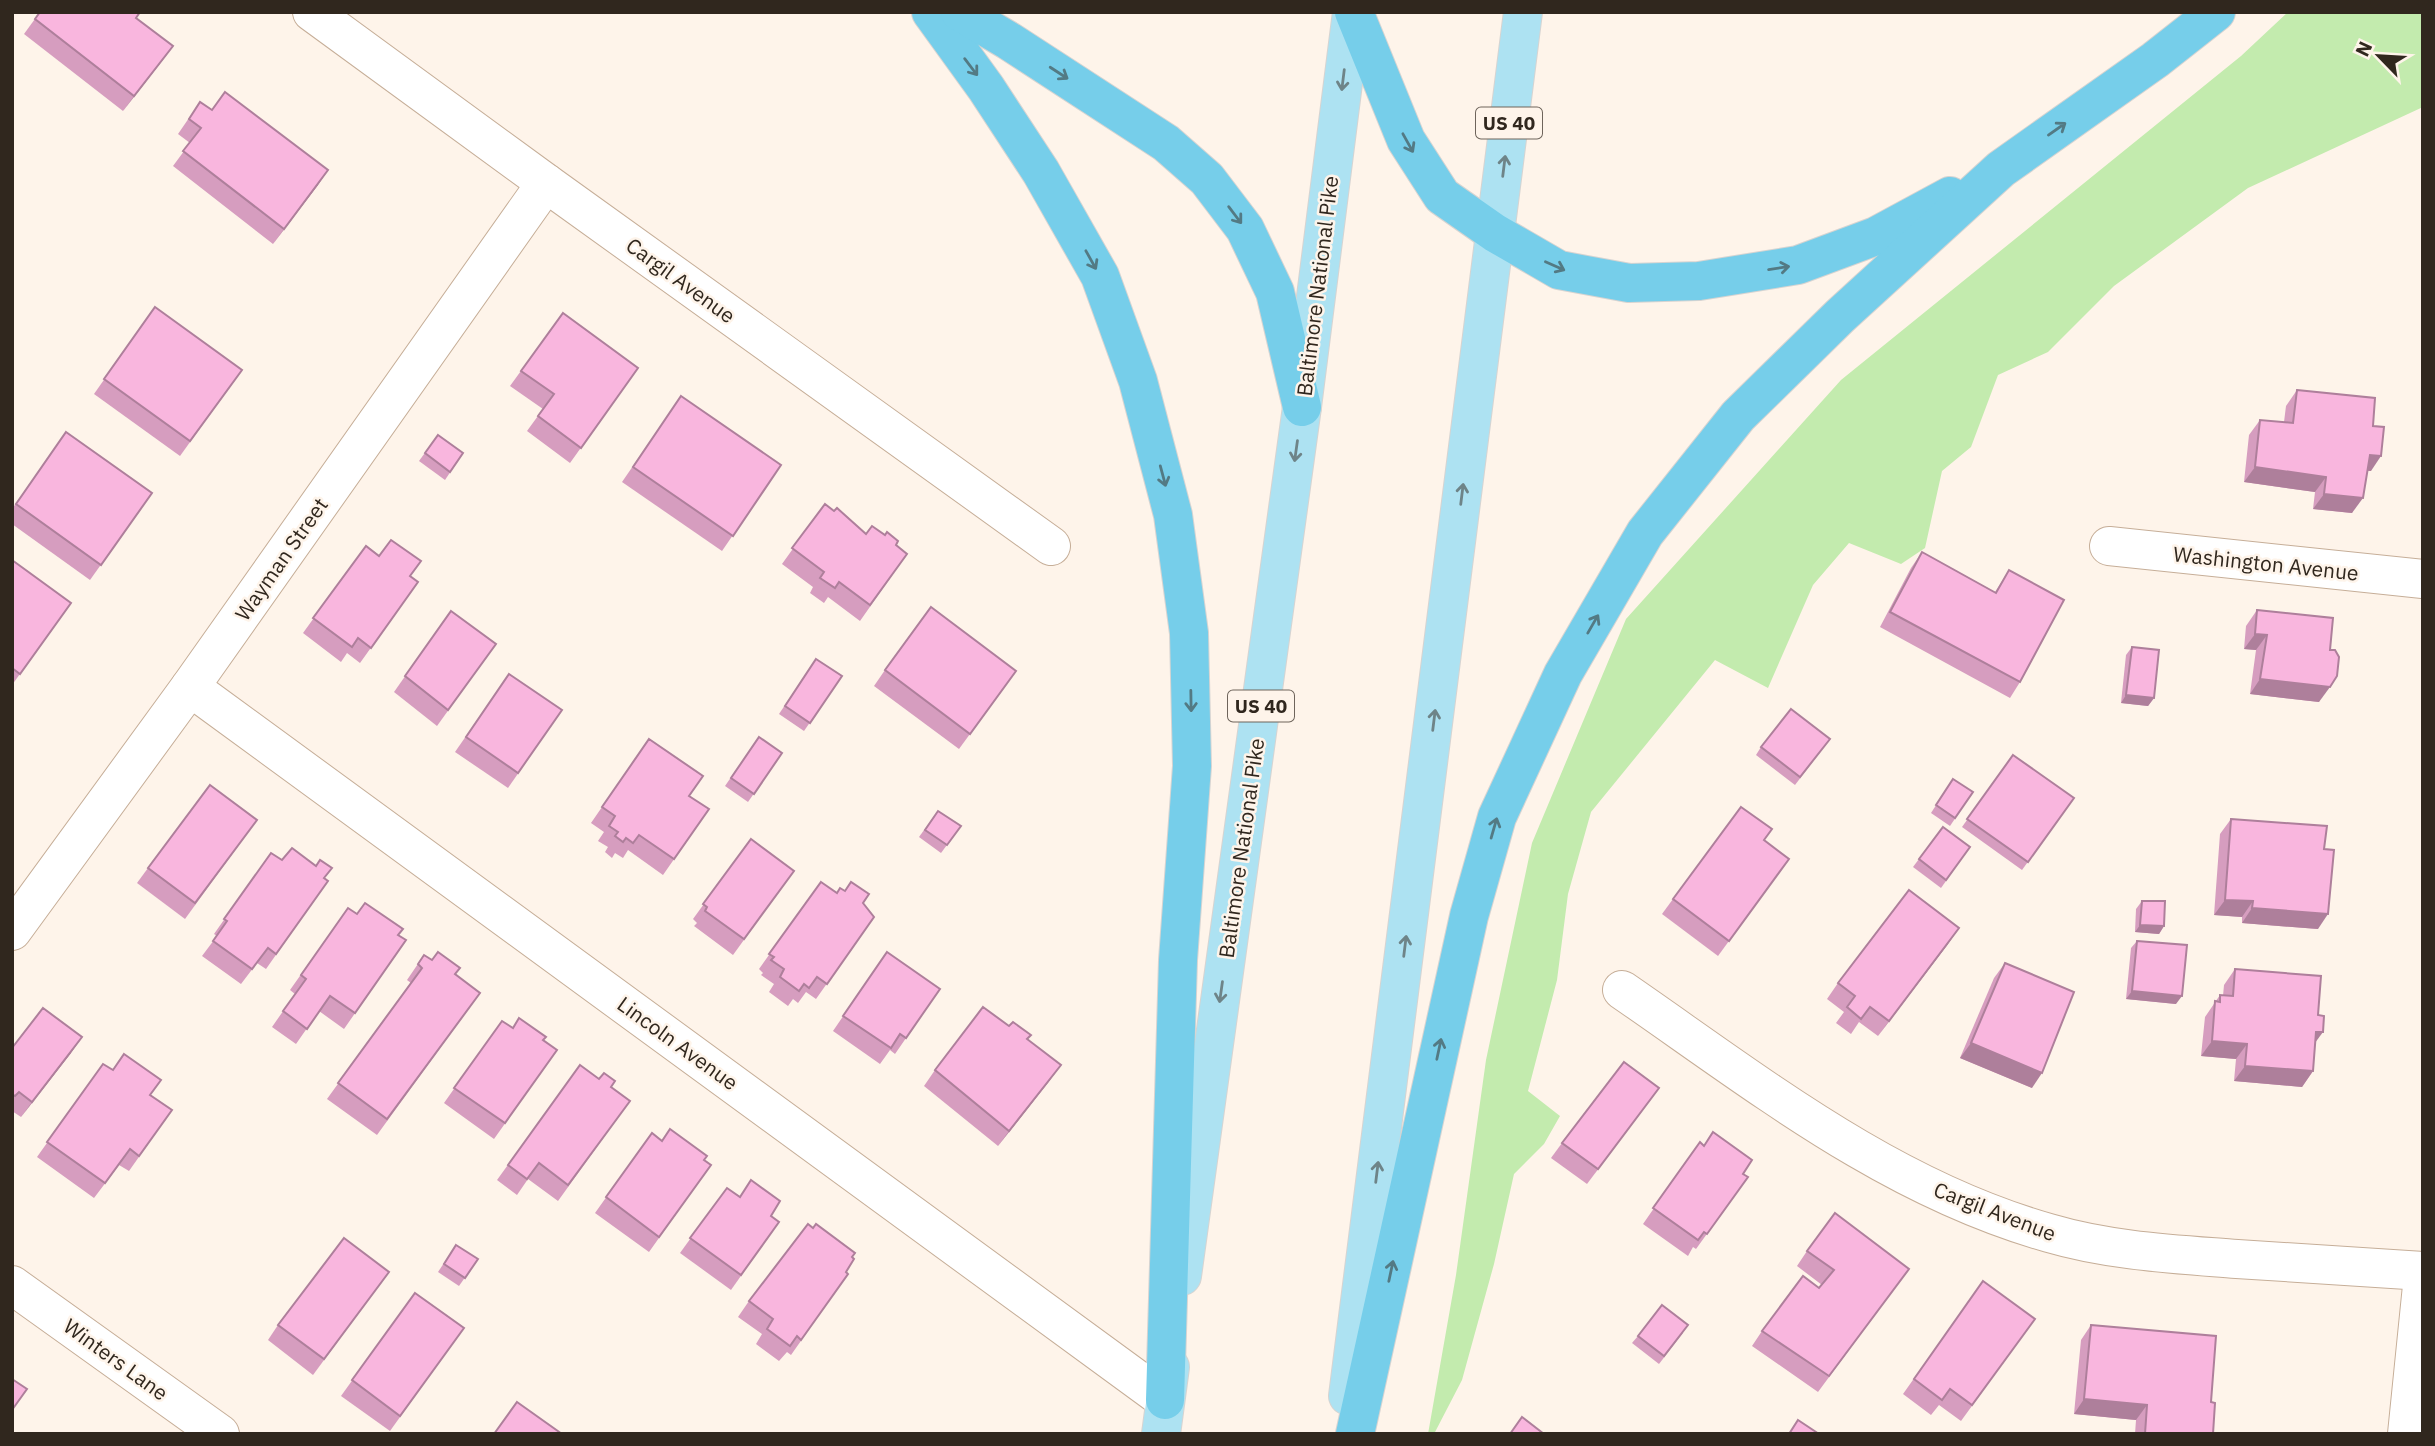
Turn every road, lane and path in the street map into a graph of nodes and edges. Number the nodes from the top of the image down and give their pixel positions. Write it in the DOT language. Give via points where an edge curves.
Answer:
graph roads {
  1 [pos="312,12"];
  2 [pos="931,12"];
  3 [pos="960,12"];
  4 [pos="1353,12"];
  5 [pos="1523,12"];
  6 [pos="2216,12"];
  7 [pos="2001,169"];
  8 [pos="546,183"];
  9 [pos="1495,233"];
  10 [pos="1302,407"];
  11 [pos="1051,546"];
  12 [pos="2109,546"];
  13 [pos="2423,579"];
  14 [pos="190,687"];
  15 [pos="12,931"];
  16 [pos="1622,990"];
  17 [pos="2423,1274"];
  18 [pos="12,1284"];
  19 [pos="1163,1417"];
  20 [pos="220,1434"];
  21 [pos="1344,1434"];
  22 [pos="1355,1434"];
  23 [pos="2407,1434"];
  1 -- 8 [label="street, Cargil Avenue"];
  2 -- 19 [label="highway, one-way" via="1041,172 1100,276 1138,381 1173,515 1189,633 1192,766 1178,960"];
  3 -- 10 [label="highway, one-way" via="1166,143 1207,179 1245,229 1275,292"];
  4 -- 9 [label="highway, one-way" via="1406,141 1442,196"];
  4 -- 10 [label="main road, Baltimore National Pike / US 40, one-way"];
  9 -- 5 [label="main road, US 40, one-way"];
  7 -- 6 [label="highway, one-way"];
  9 -- 7 [label="highway, one-way" via="1559,270 1629,283 1699,281 1798,265 1876,236"];
  22 -- 7 [label="highway, one-way" via="1469,916 1497,817 1563,674 1645,533 1738,416"];
  8 -- 11 [label="street, Cargil Avenue"];
  8 -- 14 [label="street, Wayman Street"];
  21 -- 9 [label="main road, US 40, one-way"];
  10 -- 19 [label="main road, Baltimore National Pike / US 40, one-way"];
  12 -- 13 [label="street, Washington Avenue"];
  14 -- 15 [label="street, Wayman Street"];
  14 -- 19 [label="street, Lincoln Avenue"];
  16 -- 17 [label="street, Cargil Avenue" via="1881,1164 1963,1202 2049,1233 2134,1252"];
  17 -- 23 [label="street"];
  18 -- 20 [label="street, Winters Lane"];
}
